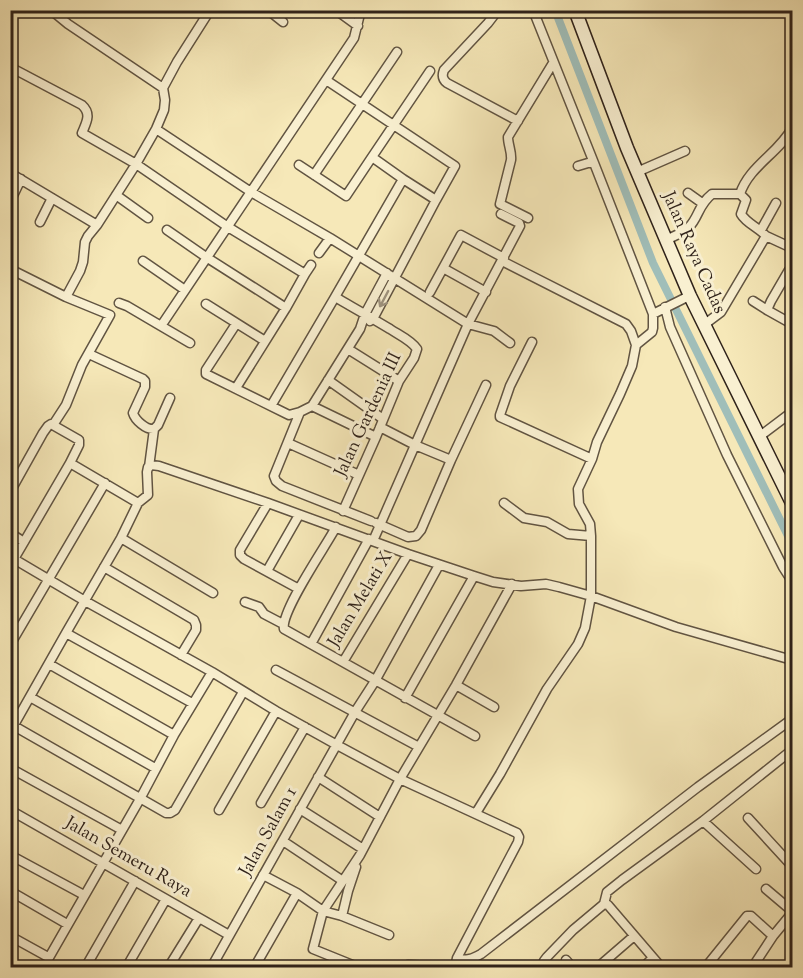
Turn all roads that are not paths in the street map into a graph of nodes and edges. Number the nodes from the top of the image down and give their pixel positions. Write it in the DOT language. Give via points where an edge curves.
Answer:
graph roads {
  1 [pos="51,10"];
  2 [pos="210,10"];
  3 [pos="268,10"];
  4 [pos="336,10"];
  5 [pos="361,10"];
  6 [pos="498,10"];
  7 [pos="533,10"];
  8 [pos="575,10"];
  9 [pos="283,22"];
  10 [pos="358,26"];
  11 [pos="397,52"];
  12 [pos="553,63"];
  13 [pos="10,67"];
  14 [pos="430,71"];
  15 [pos="326,80"];
  16 [pos="163,88"];
  17 [pos="361,104"];
  18 [pos="518,121"];
  19 [pos="394,125"];
  20 [pos="792,128"];
  21 [pos="156,129"];
  22 [pos="685,151"];
  23 [pos="372,157"];
  24 [pos="136,164"];
  25 [pos="594,164"];
  26 [pos="299,165"];
  27 [pos="578,166"];
  28 [pos="637,172"];
  29 [pos="10,173"];
  30 [pos="314,175"];
  31 [pos="21,179"];
  32 [pos="404,179"];
  33 [pos="251,192"];
  34 [pos="688,193"];
  35 [pos="740,194"];
  36 [pos="116,195"];
  37 [pos="52,198"];
  38 [pos="11,200"];
  39 [pos="436,200"];
  40 [pos="702,203"];
  41 [pos="776,203"];
  42 [pos="501,214"];
  43 [pos="148,218"];
  44 [pos="528,218"];
  45 [pos="40,222"];
  46 [pos="97,225"];
  47 [pos="228,227"];
  48 [pos="167,230"];
  49 [pos="764,233"];
  50 [pos="330,238"];
  51 [pos="666,240"];
  52 [pos="792,246"];
  53 [pos="319,253"];
  54 [pos="206,257"];
  55 [pos="360,257"];
  56 [pos="503,259"];
  57 [pos="675,260"];
  58 [pos="143,261"];
  59 [pos="311,265"];
  60 [pos="443,268"];
  61 [pos="10,269"];
  62 [pos="789,270"];
  63 [pos="305,274"];
  64 [pos="391,276"];
  65 [pos="185,290"];
  66 [pos="486,291"];
  67 [pos="430,292"];
  68 [pos="66,297"];
  69 [pos="335,297"];
  70 [pos="753,301"];
  71 [pos="119,303"];
  72 [pos="675,303"];
  73 [pos="206,304"];
  74 [pos="286,308"];
  75 [pos="766,310"];
  76 [pos="653,314"];
  77 [pos="369,316"];
  78 [pos="236,324"];
  79 [pos="468,324"];
  80 [pos="705,324"];
  81 [pos="792,324"];
  82 [pos="161,326"];
  83 [pos="265,341"];
  84 [pos="532,342"];
  85 [pos="190,343"];
  86 [pos="510,343"];
  87 [pos="636,345"];
  88 [pos="348,349"];
  89 [pos="89,354"];
  90 [pos="328,380"];
  91 [pos="399,381"];
  92 [pos="486,385"];
  93 [pos="236,388"];
  94 [pos="170,398"];
  95 [pos="271,406"];
  96 [pos="312,406"];
  97 [pos="300,412"];
  98 [pos="792,412"];
  99 [pos="381,423"];
  100 [pos="53,425"];
  101 [pos="154,429"];
  102 [pos="760,436"];
  103 [pos="376,437"];
  104 [pos="288,442"];
  105 [pos="415,445"];
  106 [pos="592,459"];
  107 [pos="451,460"];
  108 [pos="70,463"];
  109 [pos="149,467"];
  110 [pos="359,475"];
  111 [pos="105,483"];
  112 [pos="10,492"];
  113 [pos="138,503"];
  114 [pos="268,503"];
  115 [pos="504,503"];
  116 [pos="792,503"];
  117 [pos="343,511"];
  118 [pos="298,515"];
  119 [pos="375,523"];
  120 [pos="336,527"];
  121 [pos="10,533"];
  122 [pos="591,536"];
  123 [pos="121,538"];
  124 [pos="371,540"];
  125 [pos="24,542"];
  126 [pos="408,554"];
  127 [pos="12,561"];
  128 [pos="438,565"];
  129 [pos="104,567"];
  130 [pos="267,571"];
  131 [pos="474,576"];
  132 [pos="48,579"];
  133 [pos="792,581"];
  134 [pos="512,584"];
  135 [pos="299,589"];
  136 [pos="213,593"];
  137 [pos="591,596"];
  138 [pos="85,601"];
  139 [pos="245,602"];
  140 [pos="283,624"];
  141 [pos="66,633"];
  142 [pos="311,644"];
  143 [pos="10,645"];
  144 [pos="181,656"];
  145 [pos="792,660"];
  146 [pos="343,662"];
  147 [pos="49,664"];
  148 [pos="276,670"];
  149 [pos="212,672"];
  150 [pos="375,681"];
  151 [pos="456,685"];
  152 [pos="243,692"];
  153 [pos="30,697"];
  154 [pos="405,698"];
  155 [pos="192,703"];
  156 [pos="494,707"];
  157 [pos="276,711"];
  158 [pos="355,712"];
  159 [pos="437,716"];
  160 [pos="792,719"];
  161 [pos="305,726"];
  162 [pos="12,729"];
  163 [pos="174,735"];
  164 [pos="475,736"];
  165 [pos="337,745"];
  166 [pos="420,747"];
  167 [pos="792,750"];
  168 [pos="10,768"];
  169 [pos="155,768"];
  170 [pos="318,777"];
  171 [pos="400,779"];
  172 [pos="140,799"];
  173 [pos="261,804"];
  174 [pos="300,809"];
  175 [pos="10,810"];
  176 [pos="219,810"];
  177 [pos="476,813"];
  178 [pos="380,817"];
  179 [pos="748,818"];
  180 [pos="703,821"];
  181 [pos="122,830"];
  182 [pos="283,841"];
  183 [pos="361,852"];
  184 [pos="10,855"];
  185 [pos="103,863"];
  186 [pos="792,866"];
  187 [pos="756,868"];
  188 [pos="264,874"];
  189 [pos="135,881"];
  190 [pos="344,881"];
  191 [pos="766,889"];
  192 [pos="10,891"];
  193 [pos="297,893"];
  194 [pos="84,895"];
  195 [pos="166,899"];
  196 [pos="604,904"];
  197 [pos="323,911"];
  198 [pos="792,912"];
  199 [pos="342,916"];
  200 [pos="199,918"];
  201 [pos="68,924"];
  202 [pos="229,935"];
  203 [pos="389,935"];
  204 [pos="10,936"];
  205 [pos="634,936"];
  206 [pos="773,936"];
  207 [pos="48,957"];
  208 [pos="653,958"];
  209 [pos="566,960"];
  210 [pos="456,964"];
  211 [pos="43,968"];
  212 [pos="85,968"];
  213 [pos="126,968"];
  214 [pos="168,968"];
  215 [pos="211,968"];
  216 [pos="254,968"];
  217 [pos="360,968"];
  218 [pos="399,968"];
  219 [pos="548,968"];
  220 [pos="573,968"];
  221 [pos="597,968"];
  222 [pos="642,968"];
  223 [pos="662,968"];
  224 [pos="705,968"];
  225 [pos="752,968"];
  1 -- 16 [label="street"];
  2 -- 16 [label="street"];
  3 -- 9 [label="street"];
  4 -- 10 [label="street"];
  5 -- 10 [label="street"];
  6 -- 18 [label="street" via="442,76 447,83"];
  7 -- 12 [label="street"];
  8 -- 28 [label="street, Jalan Raya Cadas"];
  10 -- 15 [label="street"];
  11 -- 17 [label="street"];
  12 -- 18 [label="street"];
  12 -- 25 [label="street"];
  13 -- 24 [label="street" via="82,105 88,114 82,134"];
  14 -- 19 [label="street"];
  15 -- 17 [label="street"];
  15 -- 33 [label="street"];
  16 -- 21 [label="street" via="164,110"];
  17 -- 19 [label="street"];
  17 -- 30 [label="street"];
  18 -- 44 [label="street" via="508,137 512,156 500,204"];
  19 -- 23 [label="street"];
  19 -- 39 [label="street" via="455,166"];
  20 -- 35 [label="street" via="784,142 750,174"];
  21 -- 24 [label="street"];
  21 -- 33 [label="street"];
  22 -- 28 [label="street"];
  23 -- 30 [label="street" via="346,196"];
  23 -- 32 [label="street"];
  24 -- 36 [label="street"];
  24 -- 47 [label="street"];
  25 -- 27 [label="street"];
  25 -- 76 [label="street"];
  26 -- 30 [label="street"];
  28 -- 51 [label="street, Jalan Raya Cadas"];
  29 -- 31 [label="street"];
  31 -- 37 [label="street"];
  31 -- 38 [label="street"];
  32 -- 39 [label="street"];
  32 -- 55 [label="street"];
  33 -- 47 [label="street"];
  33 -- 50 [label="street"];
  34 -- 40 [label="street"];
  35 -- 40 [label="street" via="714,193"];
  35 -- 49 [label="street" via="746,200 742,218"];
  36 -- 43 [label="street"];
  36 -- 46 [label="street"];
  37 -- 45 [label="street"];
  37 -- 46 [label="street"];
  39 -- 64 [label="street"];
  40 -- 51 [label="street" via="690,225"];
  41 -- 49 [label="street"];
  42 -- 56 [label="street" via="520,226"];
  46 -- 68 [label="street" via="87,236 80,271"];
  47 -- 54 [label="street"];
  47 -- 63 [label="street"];
  48 -- 54 [label="street"];
  49 -- 52 [label="street"];
  49 -- 80 [label="street" via="721,312"];
  50 -- 53 [label="street"];
  50 -- 55 [label="street"];
  51 -- 57 [label="street, Jalan Raya Cadas"];
  54 -- 65 [label="street"];
  54 -- 74 [label="street"];
  55 -- 64 [label="street"];
  55 -- 69 [label="street"];
  56 -- 60 [label="street" via="461,235"];
  56 -- 66 [label="street"];
  56 -- 87 [label="street" via="626,324"];
  57 -- 72 [label="street"];
  57 -- 80 [label="street, Jalan Raya Cadas"];
  58 -- 65 [label="street"];
  59 -- 63 [label="street"];
  60 -- 66 [label="street"];
  60 -- 67 [label="street"];
  61 -- 68 [label="street"];
  62 -- 75 [label="street"];
  63 -- 74 [label="street"];
  64 -- 77 [label="street"];
  64 -- 79 [label="street"];
  65 -- 82 [label="street"];
  66 -- 79 [label="street"];
  68 -- 89 [label="street" via="110,315"];
  69 -- 77 [label="street"];
  69 -- 95 [label="street"];
  70 -- 75 [label="street"];
  71 -- 82 [label="street"];
  72 -- 76 [label="street"];
  72 -- 80 [label="street"];
  72 -- 133 [label="street" via="670,327 727,454"];
  73 -- 78 [label="street"];
  74 -- 83 [label="street"];
  75 -- 81 [label="street"];
  76 -- 87 [label="street" via="651,332"];
  77 -- 88 [label="street"];
  77 -- 91 [label="street, Jalan Gardenia III" via="417,349"];
  78 -- 83 [label="street"];
  78 -- 93 [label="street" via="205,371"];
  79 -- 86 [label="street" via="494,331"];
  79 -- 105 [label="street"];
  80 -- 102 [label="street, Jalan Raya Cadas"];
  82 -- 85 [label="street"];
  83 -- 93 [label="street"];
  84 -- 106 [label="street" via="510,386 501,417"];
  87 -- 106 [label="street" via="632,366"];
  88 -- 90 [label="street"];
  88 -- 91 [label="street"];
  89 -- 100 [label="street"];
  89 -- 101 [label="street" via="145,381 132,413"];
  90 -- 96 [label="street"];
  90 -- 99 [label="street"];
  91 -- 99 [label="street, Jalan Gardenia III"];
  92 -- 107 [label="street"];
  93 -- 95 [label="street"];
  94 -- 101 [label="street"];
  95 -- 97 [label="street" via="289,415"];
  96 -- 97 [label="street"];
  96 -- 103 [label="street"];
  97 -- 104 [label="street"];
  98 -- 102 [label="street"];
  99 -- 103 [label="street, Jalan Gardenia III"];
  99 -- 105 [label="street"];
  100 -- 108 [label="street" via="79,440"];
  100 -- 112 [label="street" via="43,433"];
  101 -- 109 [label="street"];
  102 -- 116 [label="street, Jalan Raya Cadas"];
  103 -- 110 [label="street, Jalan Gardenia III"];
  104 -- 110 [label="street"];
  104 -- 117 [label="street" via="275,472 277,483"];
  105 -- 107 [label="street"];
  105 -- 119 [label="street"];
  106 -- 122 [label="street" via="578,489 579,504 590,524"];
  107 -- 119 [label="street" via="416,536 408,537"];
  108 -- 111 [label="street"];
  108 -- 125 [label="street"];
  109 -- 113 [label="street" via="148,495"];
  109 -- 114 [label="street" via="159,466"];
  110 -- 117 [label="street, Jalan Gardenia III"];
  111 -- 113 [label="street"];
  111 -- 132 [label="street"];
  113 -- 123 [label="street"];
  114 -- 118 [label="street"];
  114 -- 130 [label="street" via="239,552 242,558"];
  115 -- 122 [label="street" via="524,518 547,522 568,534"];
  117 -- 119 [label="street"];
  118 -- 120 [label="street"];
  118 -- 130 [label="street"];
  119 -- 124 [label="street"];
  120 -- 124 [label="street"];
  120 -- 135 [label="street"];
  121 -- 125 [label="street"];
  122 -- 137 [label="street"];
  123 -- 129 [label="street"];
  123 -- 136 [label="street"];
  124 -- 126 [label="street"];
  124 -- 142 [label="street"];
  125 -- 127 [label="street"];
  126 -- 128 [label="street"];
  126 -- 146 [label="street, Jalan Melati X"];
  127 -- 132 [label="street"];
  128 -- 131 [label="street"];
  128 -- 150 [label="street, Jalan Salam 1"];
  129 -- 138 [label="street"];
  129 -- 144 [label="street" via="194,620 196,630"];
  130 -- 135 [label="street"];
  131 -- 134 [label="street"];
  131 -- 154 [label="street"];
  132 -- 138 [label="street"];
  132 -- 143 [label="street"];
  134 -- 137 [label="street" via="546,584"];
  134 -- 151 [label="street"];
  135 -- 140 [label="street"];
  137 -- 145 [label="street" via="676,627"];
  137 -- 177 [label="street" via="578,644 547,689"];
  138 -- 141 [label="street"];
  138 -- 144 [label="street"];
  139 -- 140 [label="street"];
  140 -- 142 [label="street" via="286,631"];
  141 -- 147 [label="street"];
  141 -- 155 [label="street"];
  142 -- 146 [label="street"];
  144 -- 149 [label="street"];
  146 -- 150 [label="street"];
  147 -- 153 [label="street"];
  147 -- 163 [label="street"];
  148 -- 158 [label="street"];
  149 -- 152 [label="street"];
  149 -- 155 [label="street"];
  150 -- 154 [label="street"];
  150 -- 158 [label="street, Jalan Salam 1"];
  151 -- 156 [label="street"];
  151 -- 159 [label="street"];
  152 -- 157 [label="street"];
  152 -- 172 [label="street" via="175,810 166,813"];
  153 -- 162 [label="street"];
  153 -- 169 [label="street"];
  154 -- 159 [label="street"];
  155 -- 163 [label="street"];
  157 -- 161 [label="street"];
  157 -- 176 [label="street"];
  158 -- 165 [label="street, Jalan Salam 1"];
  158 -- 166 [label="street"];
  159 -- 164 [label="street"];
  159 -- 166 [label="street"];
  160 -- 210 [label="street" via="481,954"];
  161 -- 165 [label="street"];
  161 -- 173 [label="street"];
  162 -- 172 [label="street"];
  163 -- 169 [label="street"];
  165 -- 170 [label="street, Jalan Salam 1"];
  165 -- 171 [label="street"];
  166 -- 171 [label="street"];
  167 -- 180 [label="street"];
  168 -- 181 [label="street"];
  169 -- 172 [label="street"];
  170 -- 174 [label="street, Jalan Salam 1"];
  170 -- 178 [label="street"];
  171 -- 177 [label="street"];
  171 -- 178 [label="street"];
  172 -- 181 [label="street"];
  174 -- 182 [label="street, Jalan Salam 1"];
  174 -- 183 [label="street"];
  175 -- 185 [label="street, Jalan Semeru Raya"];
  177 -- 210 [label="street" via="519,837"];
  178 -- 183 [label="street"];
  179 -- 186 [label="street"];
  180 -- 187 [label="street"];
  180 -- 196 [label="street" via="607,892"];
  181 -- 185 [label="street"];
  182 -- 188 [label="street, Jalan Salam 1"];
  182 -- 190 [label="street"];
  183 -- 190 [label="street"];
  183 -- 199 [label="street"];
  184 -- 194 [label="street"];
  185 -- 189 [label="street, Jalan Semeru Raya"];
  185 -- 194 [label="street"];
  188 -- 193 [label="street"];
  188 -- 202 [label="street, Jalan Salam 1"];
  189 -- 195 [label="street, Jalan Semeru Raya"];
  189 -- 212 [label="street"];
  190 -- 197 [label="street"];
  191 -- 198 [label="street"];
  192 -- 201 [label="street"];
  193 -- 197 [label="street"];
  193 -- 216 [label="street"];
  194 -- 201 [label="street"];
  195 -- 200 [label="street, Jalan Semeru Raya"];
  195 -- 213 [label="street"];
  196 -- 205 [label="street"];
  196 -- 219 [label="street" via="547,957 544,962"];
  197 -- 199 [label="street"];
  197 -- 217 [label="street" via="313,949"];
  198 -- 206 [label="street"];
  199 -- 203 [label="street"];
  200 -- 202 [label="street, Jalan Semeru Raya"];
  200 -- 214 [label="street"];
  201 -- 207 [label="street"];
  202 -- 215 [label="street, Jalan Salam 1"];
  204 -- 207 [label="street"];
  205 -- 208 [label="street"];
  205 -- 221 [label="street"];
  206 -- 224 [label="street" via="747,916"];
  206 -- 225 [label="street"];
  207 -- 211 [label="street"];
  208 -- 222 [label="street"];
  208 -- 223 [label="street"];
  209 -- 220 [label="street"];
  210 -- 218 [label="street"];
}
